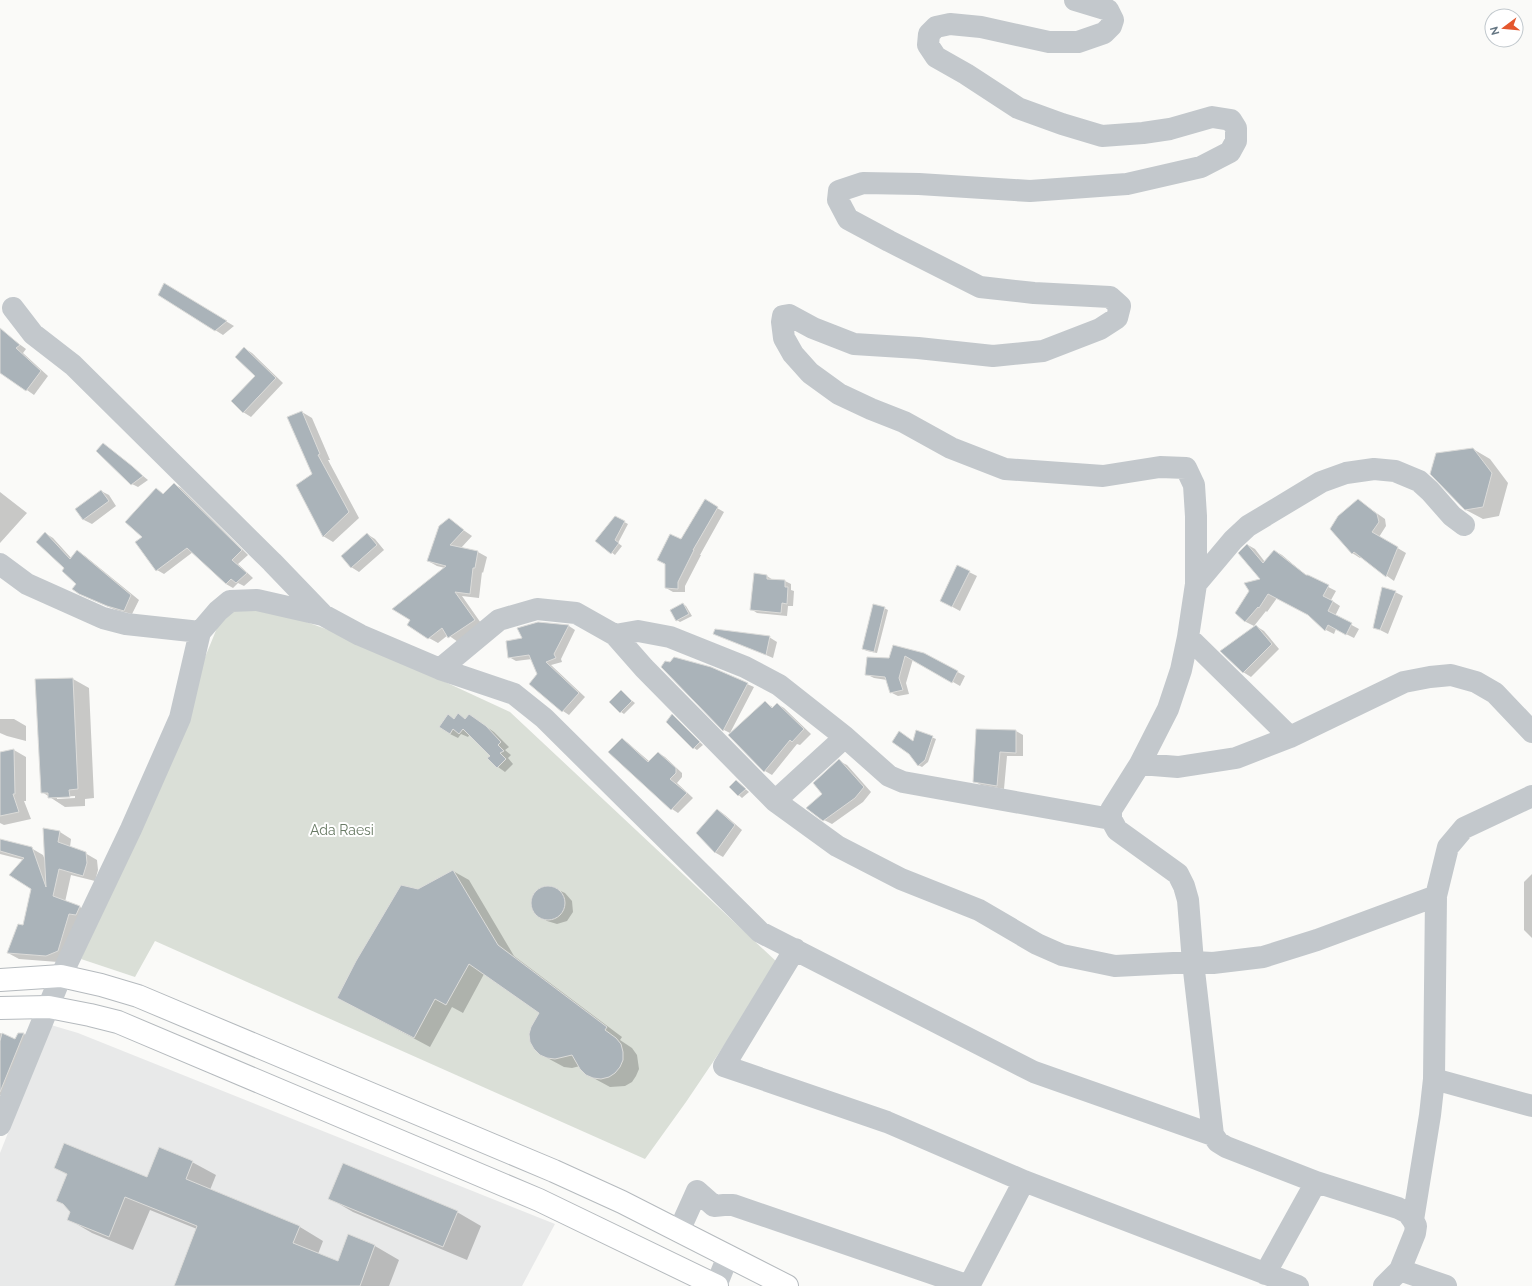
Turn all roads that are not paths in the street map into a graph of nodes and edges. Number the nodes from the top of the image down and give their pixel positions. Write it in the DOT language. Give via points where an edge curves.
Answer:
graph roads {
  1 [pos="1076,0"];
  2 [pos="13,308"];
  3 [pos="1464,525"];
  4 [pos="0,564"];
  5 [pos="1196,584"];
  6 [pos="323,615"];
  7 [pos="200,632"];
  8 [pos="615,635"];
  9 [pos="1188,637"];
  10 [pos="440,669"];
  11 [pos="1532,732"];
  12 [pos="845,737"];
  13 [pos="1290,737"];
  14 [pos="1140,764"];
  15 [pos="1532,796"];
  16 [pos="774,801"];
  17 [pos="1110,819"];
  18 [pos="1436,896"];
  19 [pos="795,949"];
  20 [pos="1193,962"];
  21 [pos="61,976"];
  22 [pos="0,980"];
  23 [pos="49,1007"];
  24 [pos="0,1008"];
  25 [pos="1434,1079"];
  26 [pos="1532,1106"];
  27 [pos="0,1125"];
  28 [pos="1213,1135"];
  29 [pos="1024,1181"];
  30 [pos="1316,1182"];
  31 [pos="622,1202"];
  32 [pos="1413,1220"];
  33 [pos="679,1231"];
  34 [pos="607,1233"];
  35 [pos="728,1256"];
  36 [pos="1400,1270"];
  37 [pos="1265,1274"];
  38 [pos="716,1286"];
  39 [pos="787,1286"];
  40 [pos="969,1286"];
  41 [pos="1298,1286"];
  42 [pos="1384,1286"];
  43 [pos="1446,1286"];
  1 -- 5 [label="street" via="1108,10 1114,20 1111,26 1104,33 1078,42 1049,42 981,27 950,24 936,27 929,34 928,45 936,57 1018,108 1102,136 1170,129 1212,117 1231,120 1236,128 1236,140 1230,152 1201,167 1126,184 1030,191 863,183 839,191 838,200 848,219 980,287 1034,294 1110,297 1120,306 1117,318 1100,329 1043,351 992,356 854,344 788,315 783,316 784,338 793,354 806,368 839,394 904,422 952,448 1005,469 1104,476 1160,467 1186,468 1194,485"];
  2 -- 6 [label="street" via="33,334 73,365"];
  3 -- 5 [label="street" via="1419,481 1395,471 1374,469 1346,473 1321,482 1248,526"];
  4 -- 7 [label="street" via="27,584 103,618 126,624"];
  5 -- 9 [label="street"];
  6 -- 7 [label="street" via="258,600 230,600"];
  6 -- 10 [label="street" via="360,635"];
  7 -- 21 [label="street" via="180,718"];
  8 -- 10 [label="street" via="576,613 537,609 499,620"];
  8 -- 12 [label="street" via="638,631 670,637 745,667 780,684"];
  8 -- 16 [label="street"];
  9 -- 13 [label="street"];
  9 -- 14 [label="street" via="1181,670 1168,709"];
  10 -- 19 [label="street" via="514,694 526,703 760,932"];
  11 -- 13 [label="street" via="1495,693 1476,682 1451,675 1404,682"];
  12 -- 16 [label="street"];
  12 -- 17 [label="street" via="889,776 903,782"];
  13 -- 14 [label="street" via="1236,758 1178,767"];
  14 -- 17 [label="street" via="1111,810"];
  15 -- 18 [label="street" via="1464,828 1448,847"];
  16 -- 20 [label="street" via="838,846 901,879 979,910 1037,944 1062,955 1114,966"];
  17 -- 20 [label="street" via="1117,830 1178,874 1188,900"];
  18 -- 20 [label="street" via="1263,957 1213,963"];
  18 -- 25 [label="street"];
  19 -- 28 [label="street" via="1034,1072"];
  19 -- 29 [label="street" via="724,1066 887,1122"];
  20 -- 28 [label="street"];
  21 -- 22 [label="main road"];
  21 -- 23 [label="street"];
  21 -- 31 [label="main road" via="102,984 138,996"];
  23 -- 24 [label="main road"];
  23 -- 27 [label="street"];
  23 -- 34 [label="main road" via="118,1022 539,1200"];
  25 -- 26 [label="street"];
  25 -- 32 [label="street"];
  28 -- 30 [label="street" via="1226,1147"];
  29 -- 37 [label="street"];
  29 -- 40 [label="street"];
  30 -- 32 [label="street" via="1398,1208 1408,1213"];
  30 -- 37 [label="street"];
  31 -- 33 [label="main road"];
  31 -- 34 [label="main road"];
  32 -- 36 [label="street" via="1416,1226 1415,1234"];
  33 -- 35 [label="main road"];
  33 -- 40 [label="street" via="697,1191 714,1206 732,1205"];
  34 -- 38 [label="main road"];
  35 -- 38 [label="street"];
  35 -- 39 [label="main road"];
  36 -- 42 [label="street"];
  36 -- 43 [label="street"];
  37 -- 41 [label="street"];
}
